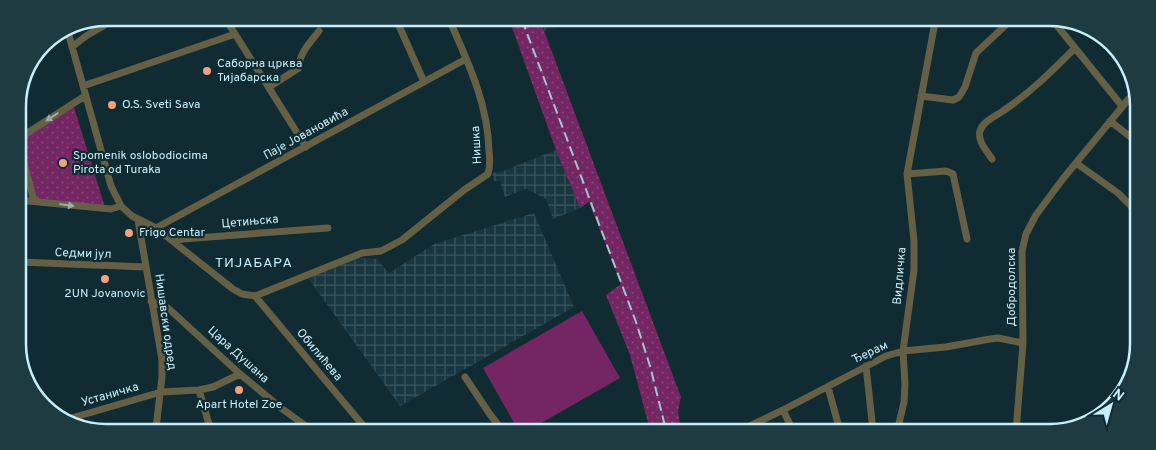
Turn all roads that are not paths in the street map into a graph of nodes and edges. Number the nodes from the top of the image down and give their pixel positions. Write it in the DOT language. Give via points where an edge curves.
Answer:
graph roads {
  1 [pos="102,26"];
  2 [pos="231,26"];
  3 [pos="399,26"];
  4 [pos="453,26"];
  5 [pos="934,26"];
  6 [pos="1005,26"];
  7 [pos="1058,27"];
  8 [pos="319,31"];
  9 [pos="236,34"];
  10 [pos="69,36"];
  11 [pos="72,47"];
  12 [pos="1074,49"];
  13 [pos="466,60"];
  14 [pos="424,82"];
  15 [pos="82,86"];
  16 [pos="268,87"];
  17 [pos="86,96"];
  18 [pos="921,96"];
  19 [pos="1129,98"];
  20 [pos="1122,106"];
  21 [pos="1110,121"];
  22 [pos="26,134"];
  23 [pos="1130,137"];
  24 [pos="306,147"];
  25 [pos="992,159"];
  26 [pos="1076,163"];
  27 [pos="26,170"];
  28 [pos="907,174"];
  29 [pos="26,200"];
  30 [pos="34,201"];
  31 [pos="1130,204"];
  32 [pos="121,206"];
  33 [pos="138,220"];
  34 [pos="156,228"];
  35 [pos="328,228"];
  36 [pos="967,239"];
  37 [pos="174,242"];
  38 [pos="26,262"];
  39 [pos="146,267"];
  40 [pos="255,296"];
  41 [pos="151,301"];
  42 [pos="1023,344"];
  43 [pos="903,351"];
  44 [pos="866,366"];
  45 [pos="240,374"];
  46 [pos="465,377"];
  47 [pos="828,387"];
  48 [pos="200,390"];
  49 [pos="161,392"];
  50 [pos="783,410"];
  51 [pos="74,417"];
  52 [pos="157,424"];
  53 [pos="209,424"];
  54 [pos="303,424"];
  55 [pos="362,424"];
  56 [pos="497,424"];
  57 [pos="754,424"];
  58 [pos="790,424"];
  59 [pos="838,424"];
  60 [pos="872,424"];
  61 [pos="899,424"];
  62 [pos="1017,424"];
  1 -- 11 [label="street"];
  2 -- 9 [label="street"];
  3 -- 14 [label="street"];
  4 -- 13 [label="street, Нишка"];
  5 -- 18 [label="street, Видличка"];
  6 -- 18 [label="street" via="976,53 959,97 953,100"];
  7 -- 12 [label="street"];
  8 -- 16 [label="street" via="302,53 299,68"];
  9 -- 15 [label="street"];
  9 -- 16 [label="street"];
  10 -- 11 [label="street"];
  11 -- 15 [label="street"];
  12 -- 20 [label="street"];
  12 -- 25 [label="street" via="1039,83 985,123 980,137"];
  13 -- 14 [label="street, Паје Јовановића"];
  13 -- 40 [label="street, Нишка" via="484,107 489,143 488,174 402,240 381,251 362,253"];
  14 -- 24 [label="street, Паје Јовановића"];
  15 -- 17 [label="street"];
  16 -- 24 [label="street"];
  17 -- 22 [label="street, one-way"];
  17 -- 32 [label="street" via="111,186"];
  18 -- 28 [label="street, Видличка"];
  19 -- 20 [label="street, Добродолска"];
  20 -- 21 [label="street, Добродолска"];
  21 -- 23 [label="street"];
  21 -- 26 [label="street, Добродолска"];
  24 -- 34 [label="street, Паје Јовановића"];
  26 -- 31 [label="street"];
  26 -- 42 [label="street, Добродолска" via="1036,215 1026,234 1022,251"];
  27 -- 30 [label="street"];
  28 -- 36 [label="street" via="946,171 953,174"];
  28 -- 43 [label="street, Видличка" via="914,270"];
  29 -- 30 [label="street"];
  30 -- 32 [label="street, one-way" via="111,209"];
  32 -- 33 [label="street"];
  33 -- 34 [label="street"];
  33 -- 39 [label="street, Нишавски одред"];
  34 -- 37 [label="street"];
  35 -- 37 [label="street, Цетињска"];
  37 -- 40 [label="street" via="232,289"];
  38 -- 39 [label="street, Седми јул"];
  39 -- 41 [label="street, Нишавски одред"];
  40 -- 55 [label="street, Обилићева"];
  41 -- 45 [label="street, Цара Душана" via="168,308"];
  41 -- 49 [label="street, Нишавски одред" via="162,360"];
  42 -- 43 [label="street, Ђерам" via="990,338"];
  42 -- 62 [label="street, Добродолска"];
  43 -- 44 [label="street, Ђерам"];
  43 -- 61 [label="street, Видличка" via="905,390"];
  44 -- 47 [label="street, Ђерам"];
  44 -- 60 [label="street"];
  45 -- 48 [label="street, Устаничка"];
  45 -- 54 [label="street, Цара Душана"];
  46 -- 56 [label="street"];
  47 -- 50 [label="street, Ђерам"];
  47 -- 59 [label="street"];
  48 -- 49 [label="street, Устаничка"];
  48 -- 53 [label="street"];
  49 -- 51 [label="street, Устаничка"];
  49 -- 52 [label="street, Нишавски одред"];
  50 -- 57 [label="street, Ђерам"];
  50 -- 58 [label="street"];
}
